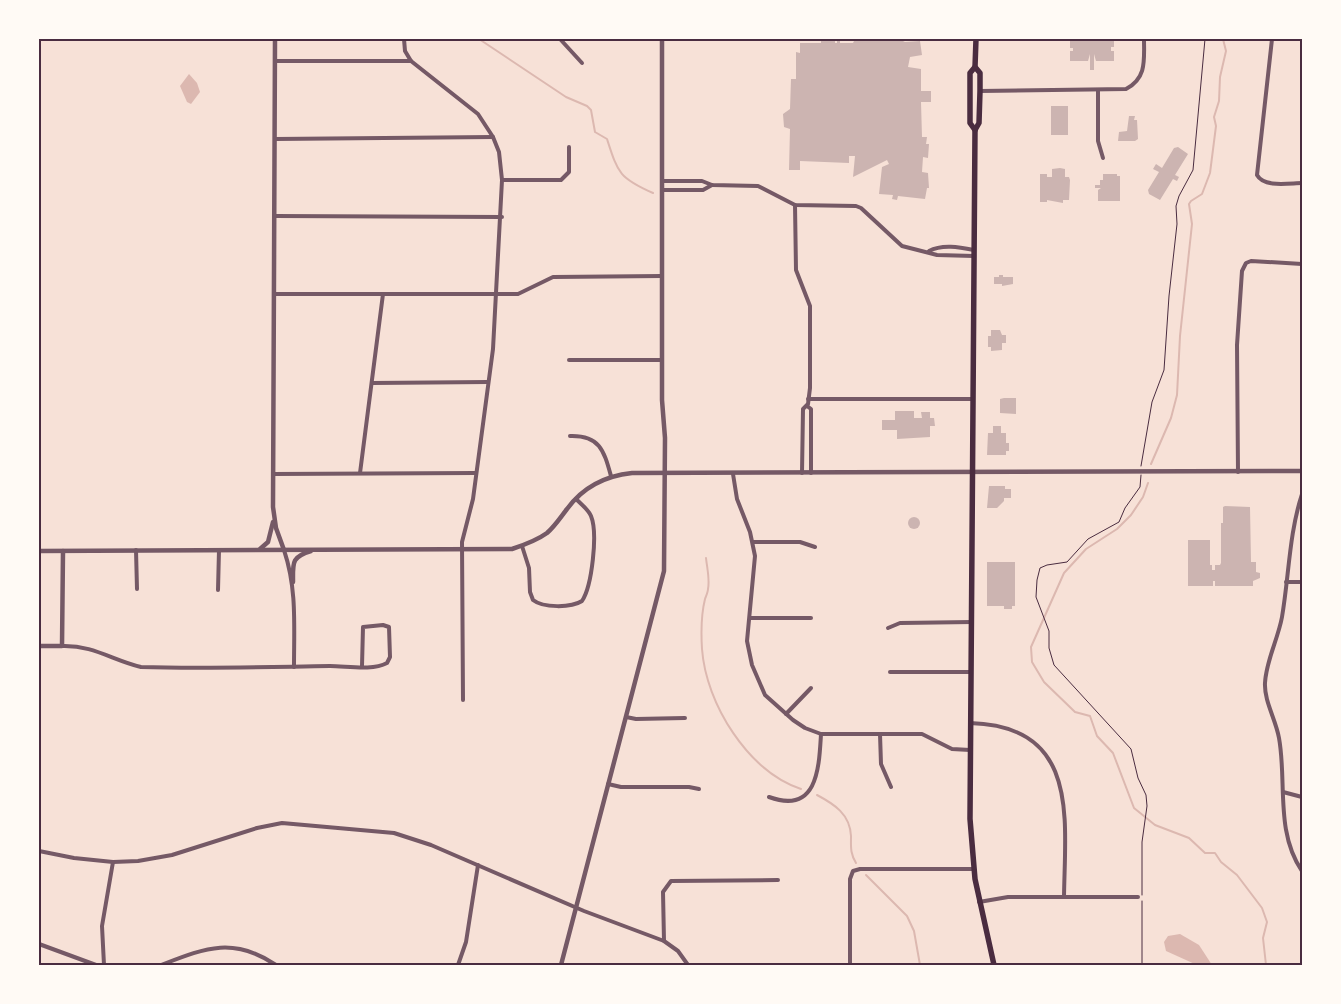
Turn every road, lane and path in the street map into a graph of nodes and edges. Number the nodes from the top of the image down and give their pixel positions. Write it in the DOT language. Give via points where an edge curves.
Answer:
graph roads {
  1 [pos="275,39"];
  2 [pos="404,39"];
  3 [pos="560,39"];
  4 [pos="662,39"];
  5 [pos="976,39"];
  6 [pos="1144,39"];
  7 [pos="1205,39"];
  8 [pos="1272,39"];
  9 [pos="275,61"];
  10 [pos="411,62"];
  11 [pos="582,64"];
  12 [pos="975,66"];
  13 [pos="980,90"];
  14 [pos="1098,91"];
  15 [pos="975,130"];
  16 [pos="493,137"];
  17 [pos="275,139"];
  18 [pos="569,147"];
  19 [pos="1103,158"];
  20 [pos="502,180"];
  21 [pos="662,181"];
  22 [pos="1302,183"];
  23 [pos="712,185"];
  24 [pos="662,190"];
  25 [pos="795,205"];
  26 [pos="275,216"];
  27 [pos="502,217"];
  28 [pos="928,251"];
  29 [pos="974,253"];
  30 [pos="1302,264"];
  31 [pos="662,276"];
  32 [pos="274,294"];
  33 [pos="383,294"];
  34 [pos="497,294"];
  35 [pos="569,360"];
  36 [pos="662,360"];
  37 [pos="488,382"];
  38 [pos="372,383"];
  39 [pos="808,399"];
  40 [pos="973,399"];
  41 [pos="807,406"];
  42 [pos="570,436"];
  43 [pos="1141,467"];
  44 [pos="1302,471"];
  45 [pos="360,473"];
  46 [pos="475,473"];
  47 [pos="665,473"];
  48 [pos="802,473"];
  49 [pos="811,473"];
  50 [pos="1238,473"];
  51 [pos="273,474"];
  52 [pos="733,474"];
  53 [pos="973,474"];
  54 [pos="611,476"];
  55 [pos="1141,478"];
  56 [pos="1302,494"];
  57 [pos="576,498"];
  58 [pos="274,518"];
  59 [pos="753,542"];
  60 [pos="522,546"];
  61 [pos="815,547"];
  62 [pos="136,550"];
  63 [pos="219,550"];
  64 [pos="258,550"];
  65 [pos="284,550"];
  66 [pos="314,550"];
  67 [pos="462,550"];
  68 [pos="39,551"];
  69 [pos="63,551"];
  70 [pos="293,582"];
  71 [pos="1286,582"];
  72 [pos="1302,582"];
  73 [pos="137,589"];
  74 [pos="218,590"];
  75 [pos="750,618"];
  76 [pos="811,618"];
  77 [pos="972,622"];
  78 [pos="888,628"];
  79 [pos="39,646"];
  80 [pos="62,646"];
  81 [pos="362,666"];
  82 [pos="294,667"];
  83 [pos="890,672"];
  84 [pos="970,672"];
  85 [pos="811,688"];
  86 [pos="463,700"];
  87 [pos="786,714"];
  88 [pos="626,717"];
  89 [pos="685,718"];
  90 [pos="970,723"];
  91 [pos="821,734"];
  92 [pos="880,734"];
  93 [pos="970,750"];
  94 [pos="608,784"];
  95 [pos="891,787"];
  96 [pos="699,789"];
  97 [pos="1283,792"];
  98 [pos="1302,796"];
  99 [pos="769,797"];
  100 [pos="1144,828"];
  101 [pos="39,851"];
  102 [pos="112,862"];
  103 [pos="478,865"];
  104 [pos="973,869"];
  105 [pos="1302,871"];
  106 [pos="778,880"];
  107 [pos="1064,897"];
  108 [pos="1138,897"];
  109 [pos="979,902"];
  110 [pos="576,908"];
  111 [pos="664,941"];
  112 [pos="39,944"];
  113 [pos="96,965"];
  114 [pos="104,965"];
  115 [pos="161,965"];
  116 [pos="276,965"];
  117 [pos="458,965"];
  118 [pos="561,965"];
  119 [pos="688,965"];
  120 [pos="850,965"];
  121 [pos="994,965"];
  1 -- 9 [label="street"];
  2 -- 10 [label="street"];
  3 -- 11 [label="street"];
  4 -- 21 [label="street"];
  5 -- 12 [label="main road"];
  6 -- 14 [label="street" via="1144,67 1138,81 1126,89"];
  7 -- 43 [label="path" via="1193,170 1176,206 1164,370 1152,402"];
  8 -- 22 [label="street" via="1258,177 1270,183"];
  9 -- 10 [label="street"];
  9 -- 17 [label="street"];
  10 -- 16 [label="street" via="478,114"];
  12 -- 13 [label="main road" via="980,73"];
  12 -- 15 [label="main road" via="970,73 970,123"];
  13 -- 14 [label="street"];
  13 -- 15 [label="main road" via="979,123"];
  14 -- 19 [label="street" via="1098,141"];
  15 -- 29 [label="main road"];
  16 -- 17 [label="street"];
  16 -- 20 [label="street" via="501,162"];
  17 -- 26 [label="street"];
  18 -- 20 [label="street" via="569,172 561,180"];
  20 -- 27 [label="street"];
  21 -- 23 [label="street" via="702,181"];
  21 -- 24 [label="street"];
  23 -- 24 [label="street" via="702,190"];
  23 -- 25 [label="street" via="762,187"];
  24 -- 31 [label="street"];
  25 -- 28 [label="street" via="856,206 902,246"];
  25 -- 39 [label="street" via="796,270 810,306"];
  26 -- 27 [label="street"];
  26 -- 32 [label="street"];
  27 -- 34 [label="street"];
  28 -- 29 [label="street" via="937,255"];
  28 -- 29 [label="street" via="961,247"];
  29 -- 40 [label="main road"];
  30 -- 50 [label="street" via="1251,261 1242,271 1237,346"];
  31 -- 34 [label="street" via="562,276 553,277 524,292"];
  31 -- 36 [label="street"];
  32 -- 33 [label="street"];
  32 -- 51 [label="street"];
  33 -- 34 [label="street"];
  33 -- 38 [label="street"];
  34 -- 37 [label="street"];
  35 -- 36 [label="street"];
  36 -- 47 [label="street"];
  37 -- 38 [label="street"];
  37 -- 46 [label="street"];
  38 -- 45 [label="street"];
  39 -- 40 [label="street"];
  39 -- 41 [label="street"];
  40 -- 53 [label="main road"];
  41 -- 48 [label="street" via="803,409"];
  41 -- 49 [label="street" via="811,409"];
  42 -- 54 [label="street" via="596,442 605,454"];
  44 -- 50 [label="street"];
  45 -- 46 [label="street"];
  45 -- 51 [label="street"];
  46 -- 67 [label="street"];
  47 -- 52 [label="street"];
  47 -- 54 [label="street"];
  47 -- 88 [label="street" via="664,571"];
  48 -- 49 [label="street"];
  48 -- 52 [label="street"];
  49 -- 53 [label="street"];
  50 -- 53 [label="street"];
  51 -- 58 [label="street"];
  52 -- 59 [label="street" via="736,499"];
  53 -- 77 [label="main road"];
  54 -- 57 [label="street"];
  55 -- 100 [label="path" via="1140,487 1119,522 1088,539 1067,562 1040,568 1036,580 1037,602 1057,670 1071,681 1131,749 1146,795"];
  56 -- 71 [label="street"];
  57 -- 60 [label="street" via="553,527"];
  57 -- 60 [label="street" via="591,515 593,529 590,576 582,601 543,604 533,600"];
  58 -- 64 [label="street" via="268,542"];
  58 -- 65 [label="street"];
  59 -- 61 [label="street" via="800,542"];
  59 -- 75 [label="street" via="755,567"];
  60 -- 67 [label="street" via="500,550"];
  62 -- 63 [label="street"];
  62 -- 69 [label="street"];
  62 -- 73 [label="street"];
  63 -- 64 [label="street"];
  63 -- 74 [label="street"];
  64 -- 65 [label="street"];
  65 -- 66 [label="street"];
  65 -- 70 [label="street"];
  66 -- 67 [label="street"];
  66 -- 70 [label="street" via="294,560"];
  67 -- 86 [label="street"];
  68 -- 69 [label="street"];
  69 -- 80 [label="street"];
  70 -- 82 [label="street"];
  71 -- 72 [label="street"];
  71 -- 97 [label="street" via="1280,627 1265,685 1279,738"];
  75 -- 76 [label="street"];
  75 -- 87 [label="street" via="747,641 755,676 766,695"];
  77 -- 78 [label="street" via="900,623"];
  77 -- 84 [label="main road"];
  79 -- 80 [label="street"];
  80 -- 82 [label="street" via="94,649 141,666"];
  81 -- 81 [label="street" via="363,627 389,627 389,661 380,666"];
  81 -- 82 [label="street"];
  83 -- 84 [label="street"];
  84 -- 90 [label="main road"];
  85 -- 87 [label="street"];
  87 -- 91 [label="street" via="805,728"];
  88 -- 89 [label="street"];
  88 -- 94 [label="street"];
  90 -- 93 [label="main road"];
  90 -- 107 [label="street" via="1015,731 1033,743 1054,767 1065,806"];
  91 -- 92 [label="street"];
  91 -- 99 [label="street" via="819,767 812,788 793,800 779,801"];
  92 -- 93 [label="street" via="922,734 952,749"];
  92 -- 95 [label="street" via="881,764"];
  93 -- 104 [label="main road"];
  94 -- 96 [label="street"];
  94 -- 110 [label="street"];
  97 -- 98 [label="street"];
  97 -- 105 [label="street" via="1287,831"];
  101 -- 102 [label="street"];
  102 -- 103 [label="street" via="154,859 257,828 298,823 394,833"];
  102 -- 114 [label="street" via="103,917"];
  103 -- 110 [label="street"];
  103 -- 117 [label="street" via="466,942"];
  104 -- 109 [label="main road"];
  104 -- 120 [label="street" via="864,868 853,871 850,879"];
  106 -- 111 [label="street" via="671,881 663,892"];
  107 -- 108 [label="street"];
  107 -- 109 [label="street" via="1008,897"];
  109 -- 121 [label="main road"];
  110 -- 111 [label="street"];
  110 -- 118 [label="street"];
  111 -- 119 [label="street" via="678,951"];
  112 -- 113 [label="street"];
  115 -- 116 [label="street" via="200,950 222,947 250,950"];
}
